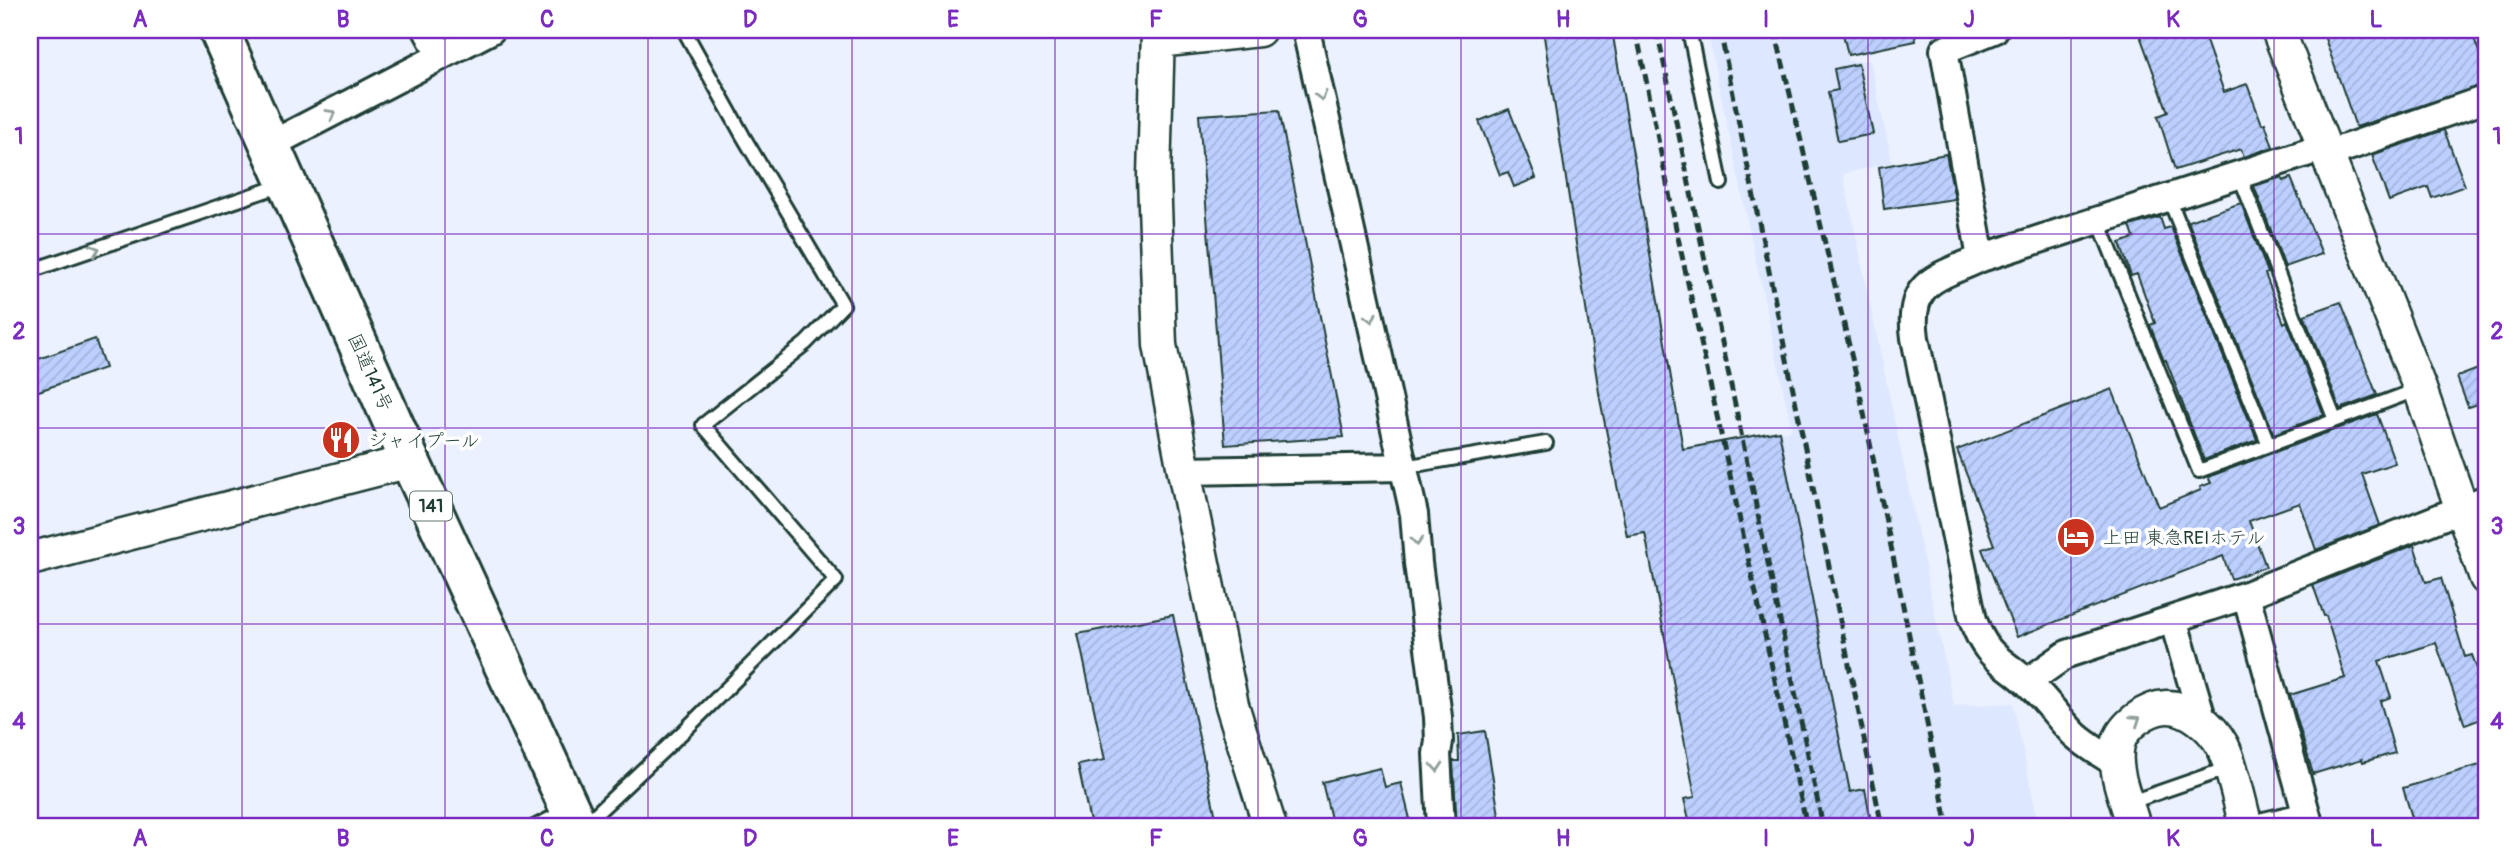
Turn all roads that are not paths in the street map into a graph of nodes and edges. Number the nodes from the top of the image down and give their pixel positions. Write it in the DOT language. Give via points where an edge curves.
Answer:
graph roads {
  1 [pos="219,30"];
  2 [pos="427,30"];
  3 [pos="491,30"];
  4 [pos="684,30"];
  5 [pos="1259,30"];
  6 [pos="1306,30"];
  7 [pos="1689,30"];
  8 [pos="1994,30"];
  9 [pos="2278,30"];
  10 [pos="1158,35"];
  11 [pos="440,56"];
  12 [pos="2486,99"];
  13 [pos="270,145"];
  14 [pos="2327,150"];
  15 [pos="2238,173"];
  16 [pos="288,183"];
  17 [pos="1721,183"];
  18 [pos="2168,196"];
  19 [pos="2098,219"];
  20 [pos="1981,258"];
  21 [pos="30,271"];
  22 [pos="2420,389"];
  23 [pos="2335,420"];
  24 [pos="1546,443"];
  25 [pos="2269,445"];
  26 [pos="411,461"];
  27 [pos="1404,467"];
  28 [pos="1184,471"];
  29 [pos="2475,504"];
  30 [pos="30,559"];
  31 [pos="2486,578"];
  32 [pos="2246,595"];
  33 [pos="2173,619"];
  34 [pos="2027,682"];
  35 [pos="2203,721"];
  36 [pos="2115,763"];
  37 [pos="2230,768"];
  38 [pos="2131,815"];
  39 [pos="576,821"];
  40 [pos="2308,822"];
  41 [pos="534,827"];
  42 [pos="1270,827"];
  43 [pos="1441,827"];
  44 [pos="2246,827"];
  45 [pos="2260,827"];
  1 -- 13 [label="highway, 国道141号 / 141"];
  2 -- 11 [label="street"];
  3 -- 11 [label="street"];
  4 -- 39 [label="lane" via="843,305 806,343 703,425 836,580 684,731"];
  5 -- 10 [label="street"];
  6 -- 27 [label="street, one-way"];
  7 -- 17 [label="lane"];
  8 -- 20 [label="street" via="1944,50"];
  9 -- 14 [label="street"];
  10 -- 28 [label="street" via="1154,177 1160,345"];
  13 -- 11 [label="street, one-way"];
  12 -- 14 [label="street"];
  13 -- 16 [label="highway, 国道141号 / 141"];
  14 -- 15 [label="street"];
  14 -- 22 [label="street"];
  15 -- 18 [label="street"];
  15 -- 23 [label="lane"];
  21 -- 16 [label="lane, one-way"];
  16 -- 26 [label="highway, 国道141号 / 141"];
  18 -- 19 [label="street"];
  18 -- 25 [label="lane"];
  19 -- 20 [label="street"];
  19 -- 25 [label="lane" via="2199,471"];
  20 -- 34 [label="street" via="1926,283 1912,317 1973,620 1981,642"];
  22 -- 23 [label="lane"];
  22 -- 29 [label="street"];
  23 -- 25 [label="lane"];
  24 -- 27 [label="lane"];
  26 -- 30 [label="street"];
  26 -- 39 [label="highway, 国道141号 / 141"];
  27 -- 28 [label="street"];
  27 -- 43 [label="street, one-way" via="1414,514 1438,717"];
  28 -- 42 [label="street" via="1231,705"];
  29 -- 31 [label="street"];
  29 -- 32 [label="street"];
  32 -- 33 [label="street"];
  32 -- 40 [label="street"];
  33 -- 34 [label="street" via="2067,654"];
  33 -- 35 [label="street"];
  34 -- 36 [label="street" via="2075,735"];
  36 -- 35 [label="street, one-way" via="2126,727 2139,716 2166,707"];
  35 -- 37 [label="street" via="2223,746"];
  36 -- 38 [label="street"];
  37 -- 38 [label="lane"];
  37 -- 44 [label="street"];
  39 -- 41 [label="lane"];
  40 -- 45 [label="street"];
}
